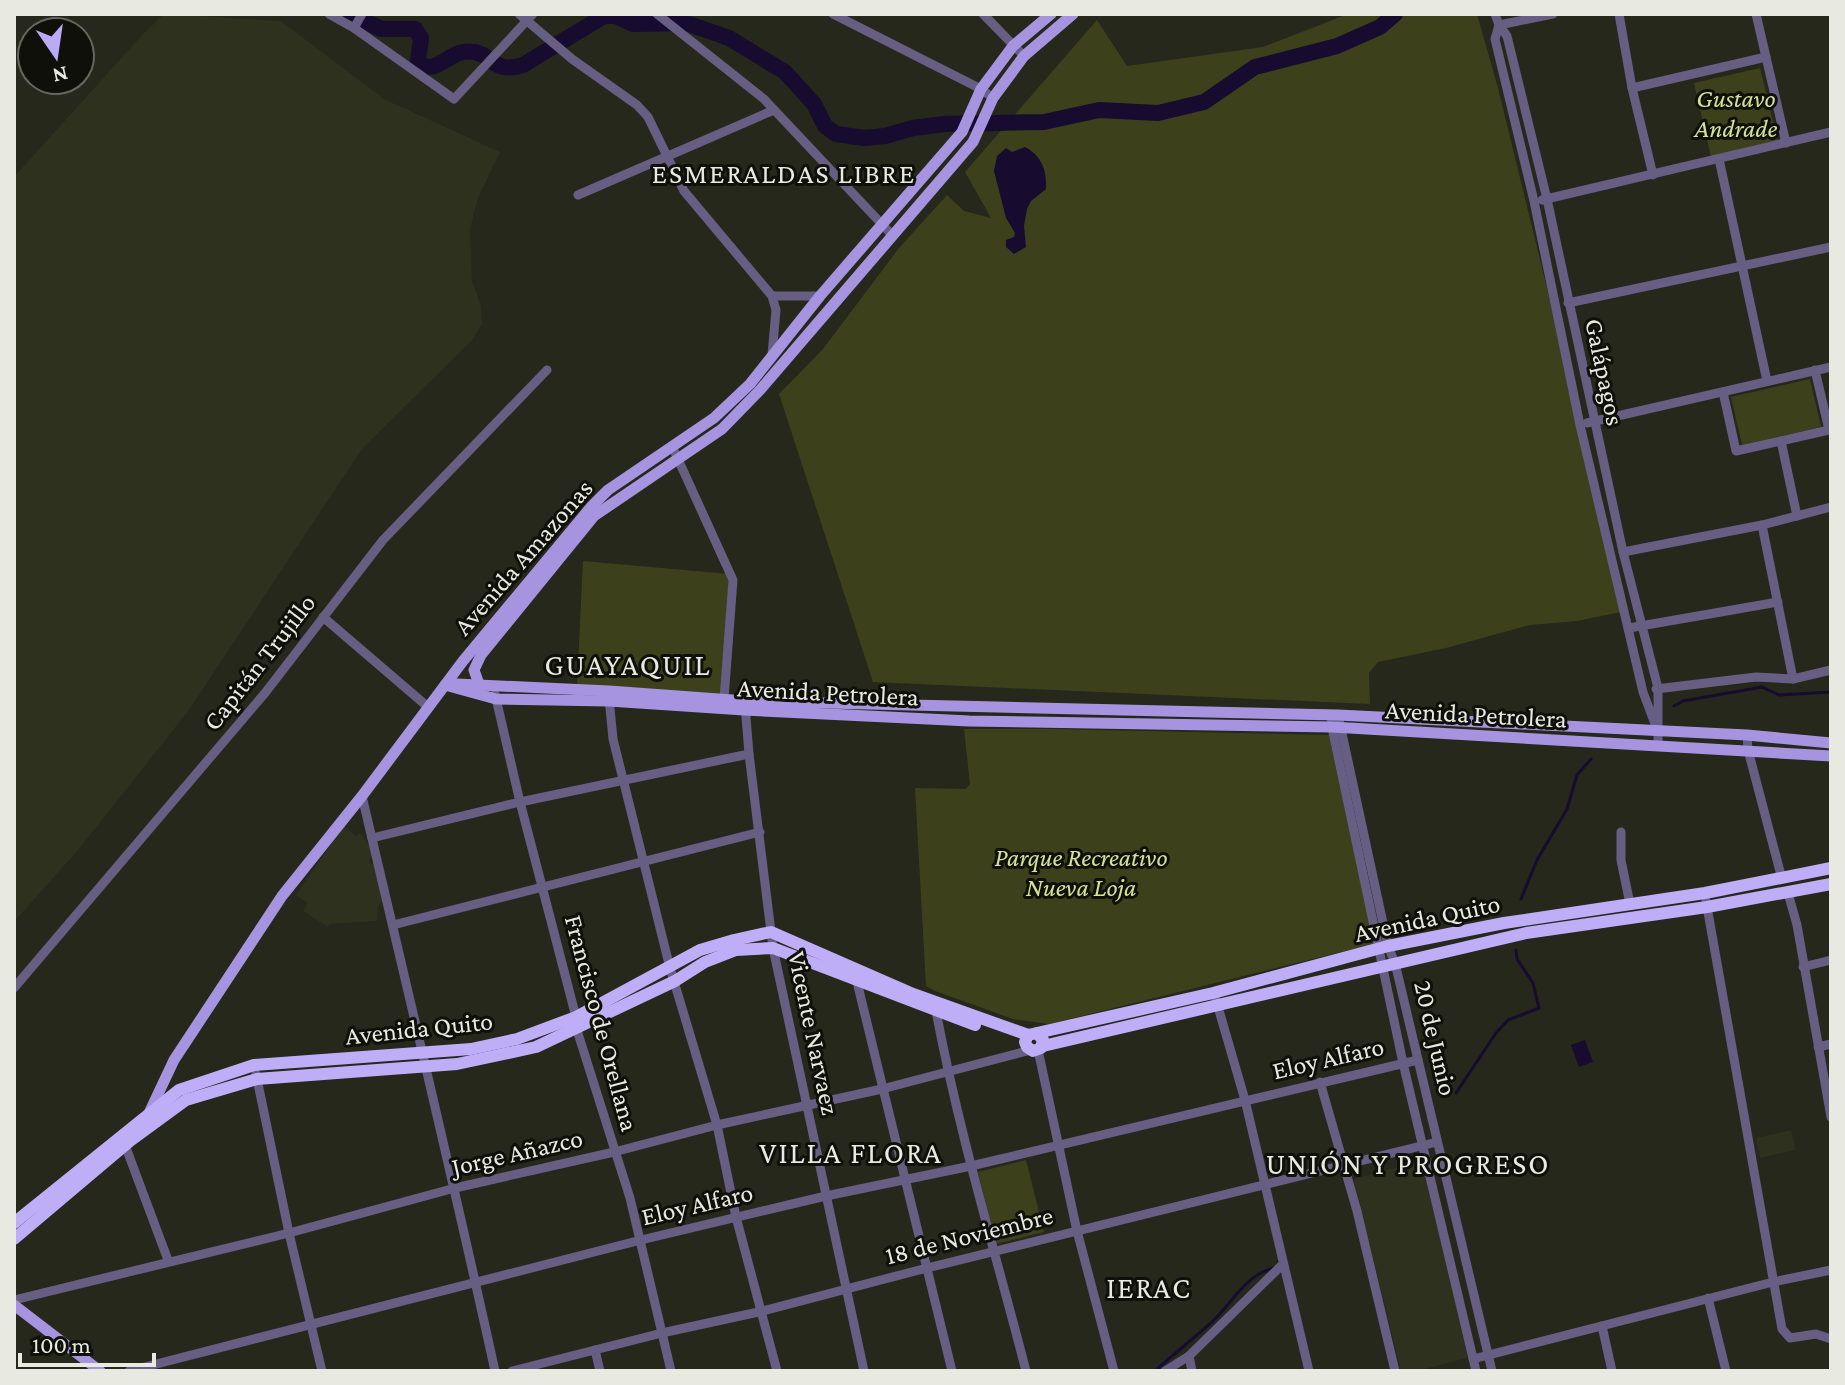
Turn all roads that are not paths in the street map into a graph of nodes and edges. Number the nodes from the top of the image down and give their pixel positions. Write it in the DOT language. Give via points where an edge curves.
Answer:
graph roads {
  1 [pos="329,14"];
  2 [pos="657,14"];
  3 [pos="833,14"];
  4 [pos="983,14"];
  5 [pos="1051,14"];
  6 [pos="1073,14"];
  7 [pos="1495,14"];
  8 [pos="1553,14"];
  9 [pos="1619,14"];
  10 [pos="1756,14"];
  11 [pos="527,16"];
  12 [pos="358,22"];
  13 [pos="1499,25"];
  14 [pos="1013,46"];
  15 [pos="1024,56"];
  16 [pos="1766,57"];
  17 [pos="1632,88"];
  18 [pos="979,94"];
  19 [pos="991,103"];
  20 [pos="774,110"];
  21 [pos="1831,132"];
  22 [pos="1786,143"];
  23 [pos="667,154"];
  24 [pos="1719,159"];
  25 [pos="1653,175"];
  26 [pos="578,195"];
  27 [pos="1547,199"];
  28 [pos="1534,201"];
  29 [pos="881,224"];
  30 [pos="893,236"];
  31 [pos="1831,247"];
  32 [pos="1743,266"];
  33 [pos="772,296"];
  34 [pos="820,296"];
  35 [pos="1568,303"];
  36 [pos="771,360"];
  37 [pos="1831,367"];
  38 [pos="547,370"];
  39 [pos="1815,370"];
  40 [pos="1767,381"];
  41 [pos="1723,392"];
  42 [pos="1593,422"];
  43 [pos="1580,425"];
  44 [pos="1781,441"];
  45 [pos="672,446"];
  46 [pos="680,460"];
  47 [pos="1831,507"];
  48 [pos="1797,516"];
  49 [pos="1762,525"];
  50 [pos="1623,552"];
  51 [pos="1778,602"];
  52 [pos="323,617"];
  53 [pos="1643,627"];
  54 [pos="1629,628"];
  55 [pos="1831,670"];
  56 [pos="1793,679"];
  57 [pos="479,684"];
  58 [pos="445,685"];
  59 [pos="492,686"];
  60 [pos="1658,688"];
  61 [pos="1643,692"];
  62 [pos="609,696"];
  63 [pos="496,699"];
  64 [pos="724,699"];
  65 [pos="745,706"];
  66 [pos="428,707"];
  67 [pos="1335,722"];
  68 [pos="1658,731"];
  69 [pos="1747,735"];
  70 [pos="1831,743"];
  71 [pos="1658,746"];
  72 [pos="1748,750"];
  73 [pos="749,754"];
  74 [pos="1831,756"];
  75 [pos="624,780"];
  76 [pos="362,796"];
  77 [pos="520,802"];
  78 [pos="760,832"];
  79 [pos="1621,832"];
  80 [pos="372,838"];
  81 [pos="645,862"];
  82 [pos="1831,868"];
  83 [pos="1782,879"];
  84 [pos="1831,884"];
  85 [pos="544,888"];
  86 [pos="1705,893"];
  87 [pos="1788,893"];
  88 [pos="1630,904"];
  89 [pos="1707,907"];
  90 [pos="393,925"];
  91 [pos="771,932"];
  92 [pos="1384,947"];
  93 [pos="773,948"];
  94 [pos="1831,960"];
  95 [pos="1390,964"];
  96 [pos="1803,967"];
  97 [pos="672,974"];
  98 [pos="860,977"];
  99 [pos="14,988"];
  100 [pos="1215,999"];
  101 [pos="936,1011"];
  102 [pos="576,1022"];
  103 [pos="1034,1043"];
  104 [pos="1831,1044"];
  105 [pos="1818,1047"];
  106 [pos="423,1059"];
  107 [pos="1418,1060"];
  108 [pos="1403,1063"];
  109 [pos="254,1065"];
  110 [pos="948,1073"];
  111 [pos="257,1079"];
  112 [pos="1320,1082"];
  113 [pos="882,1089"];
  114 [pos="1245,1100"];
  115 [pos="807,1106"];
  116 [pos="150,1111"];
  117 [pos="1831,1117"];
  118 [pos="717,1125"];
  119 [pos="1437,1142"];
  120 [pos="1058,1143"];
  121 [pos="1422,1144"];
  122 [pos="125,1145"];
  123 [pos="614,1152"];
  124 [pos="1343,1165"];
  125 [pos="971,1166"];
  126 [pos="904,1180"];
  127 [pos="1265,1185"];
  128 [pos="455,1188"];
  129 [pos="826,1196"];
  130 [pos="736,1217"];
  131 [pos="14,1223"];
  132 [pos="1077,1231"];
  133 [pos="289,1233"];
  134 [pos="14,1239"];
  135 [pos="641,1240"];
  136 [pos="995,1251"];
  137 [pos="168,1260"];
  138 [pos="1283,1264"];
  139 [pos="927,1268"];
  140 [pos="1831,1270"];
  141 [pos="475,1281"];
  142 [pos="1773,1282"];
  143 [pos="845,1288"];
  144 [pos="1708,1298"];
  145 [pos="14,1302"];
  146 [pos="763,1311"];
  147 [pos="311,1323"];
  148 [pos="1602,1326"];
  149 [pos="662,1333"];
  150 [pos="1831,1339"];
  151 [pos="595,1350"];
  152 [pos="1189,1356"];
  153 [pos="1489,1356"];
  154 [pos="1473,1359"];
  155 [pos="100,1371"];
  156 [pos="129,1371"];
  157 [pos="322,1371"];
  158 [pos="495,1371"];
  159 [pos="512,1371"];
  160 [pos="600,1371"];
  161 [pos="671,1371"];
  162 [pos="777,1371"];
  163 [pos="864,1371"];
  164 [pos="952,1371"];
  165 [pos="1026,1371"];
  166 [pos="1114,1371"];
  167 [pos="1165,1371"];
  168 [pos="1192,1371"];
  169 [pos="1309,1371"];
  170 [pos="1395,1371"];
  171 [pos="1476,1371"];
  172 [pos="1492,1371"];
  173 [pos="1612,1371"];
  174 [pos="1726,1371"];
  1 -- 12 [label="street"];
  2 -- 20 [label="street"];
  3 -- 18 [label="street"];
  4 -- 14 [label="street"];
  5 -- 14 [label="main road, Avenida Amazonas"];
  6 -- 15 [label="main road, Avenida Amazonas"];
  7 -- 13 [label="street, Galápagos"];
  8 -- 13 [label="street"];
  9 -- 17 [label="street"];
  10 -- 16 [label="street"];
  11 -- 12 [label="street" via="454,99"];
  11 -- 23 [label="street" via="572,59 637,105 653,122"];
  13 -- 27 [label="street, Galápagos" via="1507,36"];
  13 -- 28 [label="street, Galápagos" via="1495,39"];
  14 -- 15 [label="street"];
  14 -- 18 [label="main road, Avenida Amazonas"];
  15 -- 19 [label="main road, Avenida Amazonas"];
  16 -- 17 [label="street"];
  16 -- 22 [label="street"];
  17 -- 25 [label="street"];
  18 -- 19 [label="street"];
  18 -- 29 [label="main road, Avenida Amazonas" via="962,132"];
  19 -- 30 [label="main road, Avenida Amazonas" via="973,142"];
  20 -- 23 [label="street"];
  20 -- 29 [label="street"];
  21 -- 22 [label="street"];
  22 -- 24 [label="street"];
  23 -- 26 [label="street"];
  23 -- 33 [label="street" via="692,203"];
  24 -- 25 [label="street"];
  24 -- 32 [label="street"];
  25 -- 27 [label="street"];
  27 -- 28 [label="street"];
  27 -- 35 [label="street, Galápagos"];
  28 -- 43 [label="street, Galápagos"];
  29 -- 30 [label="street"];
  29 -- 34 [label="main road, Avenida Amazonas"];
  30 -- 46 [label="main road, Avenida Amazonas" via="760,390 722,429"];
  31 -- 32 [label="street"];
  32 -- 35 [label="street"];
  32 -- 40 [label="street"];
  33 -- 34 [label="street"];
  33 -- 36 [label="street" via="776,310"];
  34 -- 36 [label="main road, Avenida Amazonas"];
  35 -- 42 [label="street, Galápagos"];
  36 -- 45 [label="main road, Avenida Amazonas" via="714,418"];
  37 -- 39 [label="street"];
  38 -- 52 [label="street, Capitán Trujillo" via="383,540"];
  39 -- 40 [label="street"];
  39 -- 44 [label="street" via="1829,430"];
  40 -- 41 [label="street"];
  41 -- 42 [label="street"];
  41 -- 44 [label="street" via="1736,451"];
  42 -- 43 [label="street"];
  42 -- 50 [label="street, Galápagos"];
  43 -- 54 [label="street, Galápagos"];
  44 -- 48 [label="street"];
  45 -- 46 [label="street"];
  45 -- 58 [label="main road, Avenida Amazonas" via="591,507"];
  46 -- 57 [label="main road, Avenida Amazonas" via="594,516 481,655 474,670"];
  46 -- 64 [label="street" via="733,580"];
  47 -- 48 [label="street"];
  48 -- 49 [label="street"];
  49 -- 50 [label="street"];
  49 -- 51 [label="street"];
  50 -- 53 [label="street, Galápagos"];
  51 -- 53 [label="street"];
  51 -- 56 [label="street"];
  52 -- 66 [label="street"];
  52 -- 99 [label="street, Capitán Trujillo"];
  53 -- 54 [label="street"];
  53 -- 60 [label="street, Galápagos"];
  54 -- 61 [label="street, Galápagos"];
  55 -- 56 [label="street"];
  56 -- 60 [label="street" via="1756,677"];
  57 -- 58 [label="main road, Avenida Petrolera"];
  57 -- 59 [label="main road, Avenida Petrolera"];
  58 -- 63 [label="main road, Avenida Petrolera"];
  58 -- 66 [label="main road, Avenida Amazonas"];
  59 -- 62 [label="main road, Avenida Petrolera"];
  59 -- 63 [label="street, Francisco de Orellana"];
  60 -- 61 [label="street"];
  60 -- 68 [label="street, Galápagos"];
  61 -- 68 [label="street, Galápagos"];
  62 -- 63 [label="main road, Avenida Petrolera"];
  62 -- 64 [label="main road, Avenida Petrolera"];
  62 -- 65 [label="main road, Avenida Petrolera"];
  62 -- 75 [label="street"];
  63 -- 77 [label="street, Francisco de Orellana"];
  64 -- 65 [label="main road, Avenida Petrolera"];
  65 -- 67 [label="main road, Avenida Petrolera" via="969,721"];
  65 -- 73 [label="street, Vicente Narvaez"];
  66 -- 76 [label="main road, Avenida Amazonas"];
  67 -- 68 [label="main road, Avenida Petrolera"];
  67 -- 71 [label="main road, Avenida Petrolera"];
  67 -- 92 [label="street, 20 de Junio"];
  68 -- 69 [label="main road, Avenida Petrolera"];
  68 -- 71 [label="street, Galápagos"];
  69 -- 70 [label="main road, Avenida Petrolera"];
  69 -- 72 [label="street"];
  71 -- 72 [label="main road, Avenida Petrolera"];
  72 -- 74 [label="main road, Avenida Petrolera"];
  72 -- 83 [label="street"];
  73 -- 75 [label="street"];
  73 -- 78 [label="street, Vicente Narvaez"];
  75 -- 77 [label="street"];
  75 -- 81 [label="street"];
  76 -- 80 [label="street"];
  76 -- 116 [label="main road, Avenida Amazonas" via="282,896 174,1060"];
  77 -- 80 [label="street"];
  77 -- 85 [label="street, Francisco de Orellana"];
  78 -- 81 [label="street"];
  78 -- 91 [label="street, Vicente Narvaez"];
  79 -- 88 [label="street"];
  80 -- 90 [label="street"];
  81 -- 85 [label="street"];
  81 -- 97 [label="street"];
  82 -- 83 [label="highway, Avenida Quito"];
  83 -- 86 [label="highway, Avenida Quito"];
  84 -- 87 [label="highway, Avenida Quito"];
  85 -- 90 [label="street"];
  85 -- 102 [label="street, Francisco de Orellana"];
  86 -- 88 [label="highway, Avenida Quito"];
  86 -- 89 [label="street"];
  87 -- 89 [label="highway, Avenida Quito"];
  87 -- 96 [label="street"];
  88 -- 92 [label="highway, Avenida Quito"];
  89 -- 95 [label="highway, Avenida Quito" via="1526,933"];
  89 -- 142 [label="street"];
  90 -- 106 [label="street"];
  91 -- 93 [label="street, Vicente Narvaez"];
  91 -- 97 [label="highway, Avenida Quito" via="700,950"];
  91 -- 98 [label="highway, Avenida Quito"];
  92 -- 95 [label="street, 20 de Junio"];
  92 -- 100 [label="highway, Avenida Quito"];
  93 -- 97 [label="highway, Avenida Quito" via="736,950"];
  93 -- 98 [label="highway, Avenida Quito"];
  93 -- 115 [label="street, Vicente Narvaez"];
  94 -- 96 [label="street"];
  95 -- 100 [label="highway, Avenida Quito"];
  95 -- 107 [label="street, 20 de Junio"];
  95 -- 108 [label="street, 20 de Junio"];
  96 -- 105 [label="street"];
  97 -- 102 [label="highway, Avenida Quito"];
  97 -- 118 [label="street"];
  98 -- 101 [label="highway, Avenida Quito"];
  98 -- 103 [label="highway, Avenida Quito"];
  98 -- 113 [label="street"];
  100 -- 103 [label="highway, Avenida Quito"];
  100 -- 114 [label="street"];
  101 -- 103 [label="highway, Avenida Quito"];
  101 -- 110 [label="street"];
  102 -- 106 [label="highway, Avenida Quito"];
  102 -- 123 [label="street, Francisco de Orellana"];
  103 -- 110 [label="street, Jorge Añazco"];
  103 -- 120 [label="street"];
  104 -- 105 [label="street"];
  105 -- 117 [label="street"];
  106 -- 109 [label="highway, Avenida Quito"];
  106 -- 111 [label="highway, Avenida Quito"];
  106 -- 128 [label="street"];
  107 -- 108 [label="street, Eloy Alfaro"];
  107 -- 119 [label="street, 20 de Junio"];
  108 -- 112 [label="street, Eloy Alfaro"];
  108 -- 121 [label="street, 20 de Junio"];
  109 -- 111 [label="street"];
  109 -- 116 [label="highway, Avenida Quito" via="179,1090"];
  110 -- 113 [label="street, Jorge Añazco"];
  110 -- 125 [label="street"];
  111 -- 122 [label="highway, Avenida Quito" via="186,1100"];
  111 -- 133 [label="street"];
  112 -- 114 [label="street, Eloy Alfaro"];
  112 -- 124 [label="street"];
  113 -- 115 [label="street, Jorge Añazco"];
  113 -- 126 [label="street"];
  114 -- 120 [label="street, Eloy Alfaro"];
  114 -- 127 [label="street"];
  115 -- 118 [label="street, Jorge Añazco"];
  115 -- 129 [label="street, Vicente Narvaez"];
  116 -- 131 [label="highway, Avenida Quito"];
  118 -- 123 [label="street, Jorge Añazco"];
  118 -- 130 [label="street"];
  119 -- 121 [label="street, 18 de Noviembre"];
  119 -- 153 [label="street, 20 de Junio"];
  120 -- 125 [label="street, Eloy Alfaro"];
  120 -- 132 [label="street"];
  121 -- 124 [label="street, 18 de Noviembre"];
  121 -- 154 [label="street, 20 de Junio"];
  122 -- 134 [label="highway, Avenida Quito"];
  122 -- 137 [label="street"];
  123 -- 128 [label="street, Jorge Añazco"];
  123 -- 135 [label="street, Francisco de Orellana"];
  124 -- 127 [label="street, 18 de Noviembre"];
  124 -- 170 [label="street"];
  125 -- 126 [label="street, Eloy Alfaro"];
  125 -- 136 [label="street"];
  126 -- 129 [label="street, Eloy Alfaro"];
  126 -- 139 [label="street"];
  127 -- 132 [label="street, 18 de Noviembre"];
  127 -- 138 [label="street"];
  128 -- 133 [label="street, Jorge Añazco"];
  128 -- 141 [label="street"];
  129 -- 130 [label="street, Eloy Alfaro"];
  129 -- 143 [label="street, Vicente Narvaez"];
  130 -- 135 [label="street, Eloy Alfaro"];
  130 -- 146 [label="street"];
  132 -- 136 [label="street, 18 de Noviembre"];
  132 -- 166 [label="street"];
  133 -- 137 [label="street, Jorge Añazco"];
  133 -- 147 [label="street"];
  135 -- 141 [label="street, Eloy Alfaro"];
  135 -- 149 [label="street, Francisco de Orellana"];
  136 -- 139 [label="street, 18 de Noviembre"];
  136 -- 165 [label="street"];
  137 -- 145 [label="street, Jorge Añazco"];
  138 -- 152 [label="street"];
  138 -- 169 [label="street"];
  139 -- 143 [label="street, 18 de Noviembre"];
  139 -- 164 [label="street"];
  140 -- 142 [label="street"];
  141 -- 147 [label="street, Eloy Alfaro"];
  141 -- 158 [label="street"];
  142 -- 144 [label="street"];
  142 -- 150 [label="street" via="1782,1329 1790,1338 1816,1334"];
  143 -- 146 [label="street, 18 de Noviembre"];
  143 -- 163 [label="street, Vicente Narvaez"];
  144 -- 148 [label="street"];
  144 -- 174 [label="street"];
  145 -- 155 [label="main road"];
  146 -- 149 [label="street, 18 de Noviembre"];
  146 -- 162 [label="street"];
  147 -- 156 [label="street, Eloy Alfaro"];
  147 -- 157 [label="street"];
  148 -- 153 [label="street"];
  148 -- 173 [label="street"];
  149 -- 151 [label="street, 18 de Noviembre"];
  149 -- 161 [label="street, Francisco de Orellana"];
  151 -- 159 [label="street, 18 de Noviembre"];
  151 -- 160 [label="street"];
  152 -- 167 [label="street"];
  152 -- 168 [label="street"];
  153 -- 154 [label="street"];
  153 -- 172 [label="street, 20 de Junio"];
  154 -- 171 [label="street, 20 de Junio"];
}
